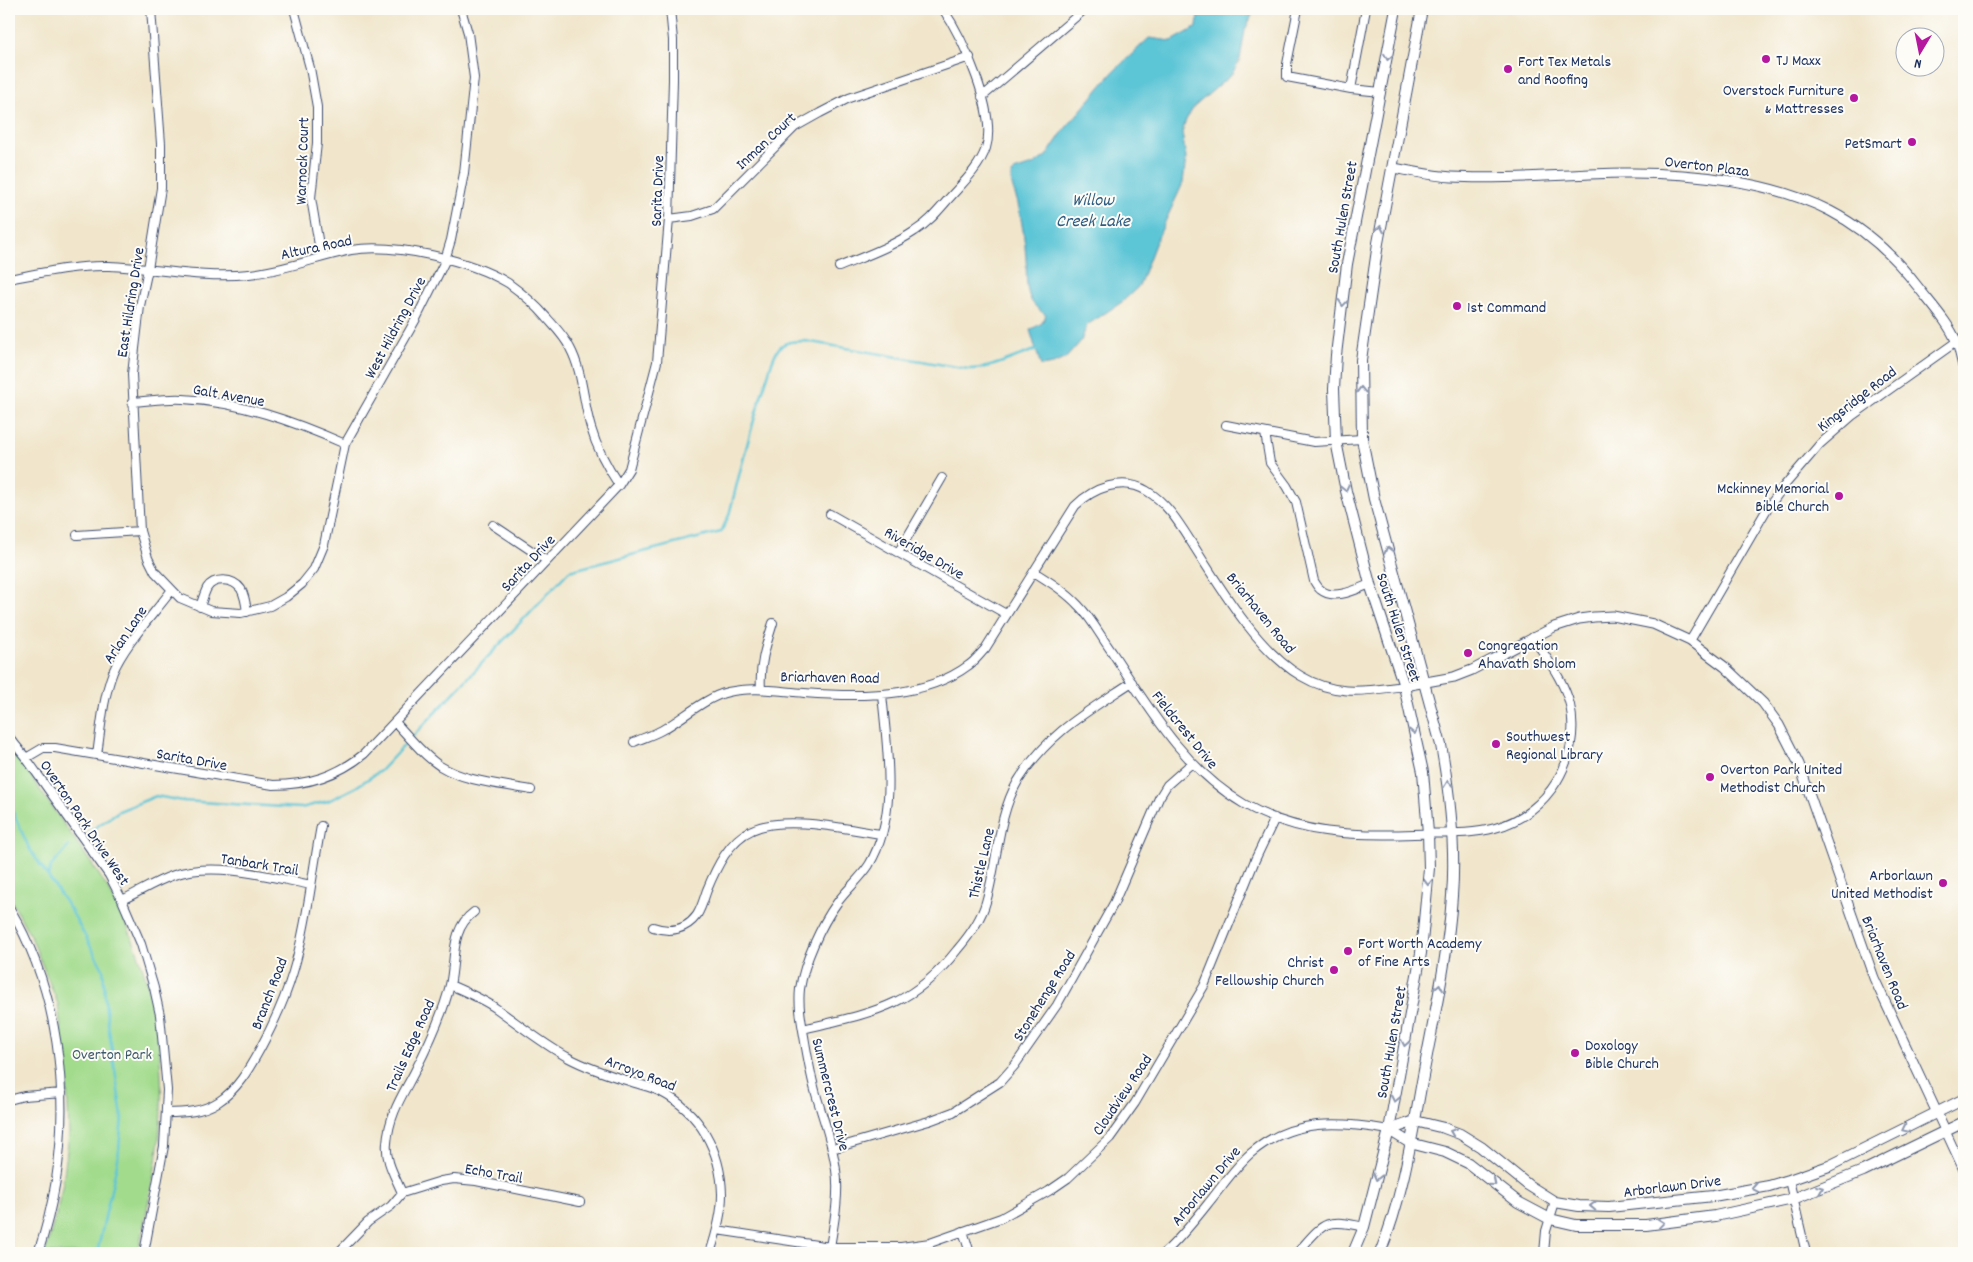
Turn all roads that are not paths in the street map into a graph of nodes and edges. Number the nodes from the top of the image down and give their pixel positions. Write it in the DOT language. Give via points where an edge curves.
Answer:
graph roads {
  1 [pos="151,9"];
  2 [pos="294,9"];
  3 [pos="461,9"];
  4 [pos="670,9"];
  5 [pos="943,9"];
  6 [pos="1085,9"];
  7 [pos="1298,9"];
  8 [pos="1366,9"];
  9 [pos="1396,9"];
  10 [pos="1422,9"];
  11 [pos="970,57"];
  12 [pos="1350,89"];
  13 [pos="1381,92"];
  14 [pos="982,97"];
  15 [pos="1393,168"];
  16 [pos="669,219"];
  17 [pos="321,257"];
  18 [pos="446,258"];
  19 [pos="839,267"];
  20 [pos="148,269"];
  21 [pos="9,280"];
  22 [pos="1960,345"];
  23 [pos="1964,368"];
  24 [pos="132,402"];
  25 [pos="1226,425"];
  26 [pos="1265,433"];
  27 [pos="1362,439"];
  28 [pos="1336,441"];
  29 [pos="345,444"];
  30 [pos="942,478"];
  31 [pos="619,485"];
  32 [pos="830,514"];
  33 [pos="493,525"];
  34 [pos="140,531"];
  35 [pos="76,535"];
  36 [pos="898,553"];
  37 [pos="547,561"];
  38 [pos="1034,572"];
  39 [pos="1370,584"];
  40 [pos="171,591"];
  41 [pos="200,607"];
  42 [pos="247,612"];
  43 [pos="1006,614"];
  44 [pos="773,623"];
  45 [pos="1534,637"];
  46 [pos="1690,641"];
  47 [pos="1425,681"];
  48 [pos="1132,682"];
  49 [pos="1404,686"];
  50 [pos="761,689"];
  51 [pos="882,694"];
  52 [pos="395,722"];
  53 [pos="9,737"];
  54 [pos="634,742"];
  55 [pos="97,755"];
  56 [pos="26,758"];
  57 [pos="1192,763"];
  58 [pos="531,790"];
  59 [pos="1275,818"];
  60 [pos="321,826"];
  61 [pos="1428,833"];
  62 [pos="1452,833"];
  63 [pos="881,834"];
  64 [pos="310,885"];
  65 [pos="122,900"];
  66 [pos="9,908"];
  67 [pos="474,912"];
  68 [pos="653,927"];
  69 [pos="450,984"];
  70 [pos="802,1028"];
  71 [pos="62,1093"];
  72 [pos="1964,1099"];
  73 [pos="9,1100"];
  74 [pos="1935,1112"];
  75 [pos="166,1113"];
  76 [pos="1415,1121"];
  77 [pos="1964,1122"];
  78 [pos="1389,1130"];
  79 [pos="1945,1130"];
  80 [pos="1410,1143"];
  81 [pos="832,1149"];
  82 [pos="1964,1171"];
  83 [pos="1789,1180"];
  84 [pos="402,1192"];
  85 [pos="1793,1199"];
  86 [pos="580,1202"];
  87 [pos="1555,1202"];
  88 [pos="1550,1219"];
  89 [pos="1364,1228"];
  90 [pos="717,1230"];
  91 [pos="963,1231"];
  92 [pos="829,1250"];
  93 [pos="38,1253"];
  94 [pos="144,1253"];
  95 [pos="338,1253"];
  96 [pos="710,1253"];
  97 [pos="970,1253"];
  98 [pos="1164,1253"];
  99 [pos="1297,1253"];
  100 [pos="1354,1253"];
  101 [pos="1380,1253"];
  102 [pos="1544,1253"];
  103 [pos="1806,1253"];
  1 -- 20 [label="street, East Hildring Drive" via="161,188"];
  2 -- 17 [label="street, Warnock Court" via="317,107 311,198"];
  3 -- 18 [label="street, West Hildring Drive" via="474,78 464,173"];
  4 -- 16 [label="street, Sarita Drive" via="673,80"];
  5 -- 11 [label="street"];
  6 -- 14 [label="street"];
  7 -- 12 [label="street" via="1287,77"];
  8 -- 12 [label="street"];
  9 -- 13 [label="main road, South Hulen Street, one-way"];
  10 -- 15 [label="main road, South Hulen Street"];
  11 -- 14 [label="street"];
  11 -- 16 [label="street, Inman Court" via="849,98 820,113 795,127 713,209"];
  12 -- 13 [label="street"];
  13 -- 28 [label="main road, South Hulen Street, one-way" via="1347,264 1336,355"];
  14 -- 19 [label="street" via="986,148 967,178 934,217 915,231"];
  15 -- 22 [label="street, Overton Plaza" via="1472,178 1669,173 1737,182 1782,193 1830,211 1877,243 1908,275"];
  27 -- 15 [label="main road, South Hulen Street, one-way" via="1360,365"];
  16 -- 31 [label="street, Sarita Drive" via="657,362 629,469"];
  17 -- 18 [label="street, Altura Road" via="354,250 383,250"];
  17 -- 20 [label="street, Altura Road" via="249,274 213,275"];
  18 -- 29 [label="street, West Hildring Drive"];
  18 -- 31 [label="street, Altura Road" via="507,283 548,318 574,357 596,445"];
  20 -- 21 [label="street, Altura Road" via="108,266 54,271"];
  20 -- 24 [label="street, East Hildring Drive" via="134,347"];
  22 -- 23 [label="street, Overton Plaza"];
  22 -- 46 [label="street, Kingsridge Road" via="1851,417 1820,444 1767,509"];
  24 -- 29 [label="street, Galt Avenue" via="182,399 249,408"];
  24 -- 34 [label="street, East Hildring Drive"];
  25 -- 26 [label="street"];
  26 -- 28 [label="street" via="1314,442"];
  26 -- 39 [label="street" via="1270,463 1296,502 1314,581 1321,591 1332,594"];
  27 -- 28 [label="street"];
  47 -- 27 [label="main road, South Hulen Street, one-way" via="1374,499"];
  28 -- 39 [label="main road, South Hulen Street, one-way"];
  29 -- 42 [label="street, West Hildring Drive" via="324,545 314,569 286,597 270,606"];
  30 -- 36 [label="street"];
  31 -- 37 [label="street, Sarita Drive"];
  32 -- 36 [label="street, Riveridge Drive"];
  33 -- 37 [label="street"];
  34 -- 35 [label="street"];
  34 -- 40 [label="street, East Hildring Drive" via="155,572"];
  36 -- 43 [label="street, Riveridge Drive"];
  37 -- 52 [label="street, Sarita Drive"];
  38 -- 43 [label="street, Briarhaven Road"];
  38 -- 48 [label="street, Fieldcrest Drive" via="1079,606"];
  38 -- 49 [label="street, Briarhaven Road" via="1075,506 1085,496 1108,486 1137,486 1147,490 1179,522 1230,603 1286,667 1319,685 1350,692"];
  39 -- 49 [label="main road, South Hulen Street"];
  40 -- 41 [label="street, West Hildring Drive"];
  40 -- 55 [label="street, Arlan Lane" via="124,652 114,672 104,705"];
  41 -- 42 [label="street, West Hildring Drive" via="211,611"];
  41 -- 42 [label="street" via="207,587 216,580 230,581 240,588"];
  43 -- 51 [label="street, Briarhaven Road" via="985,649 971,664 927,686"];
  44 -- 50 [label="street" via="762,660"];
  45 -- 46 [label="street, Briarhaven Road" via="1579,619 1613,616 1653,624"];
  45 -- 47 [label="street, Briarhaven Road" via="1479,667"];
  45 -- 62 [label="street, Fieldcrest Drive" via="1570,703 1572,728 1566,762 1548,795 1518,819 1488,830"];
  46 -- 74 [label="street, Briarhaven Road" via="1725,667 1763,703 1790,746 1801,768 1872,972"];
  47 -- 49 [label="street, Briarhaven Road"];
  62 -- 47 [label="main road, South Hulen Street, one-way" via="1445,763"];
  48 -- 57 [label="street, Fieldcrest Drive" via="1158,722"];
  48 -- 70 [label="street, Thistle Lane" via="1065,726 1036,754 1017,783 1004,817 986,902 979,920 947,963 924,986 889,1007"];
  49 -- 61 [label="main road, South Hulen Street, one-way" via="1423,772"];
  50 -- 51 [label="street, Briarhaven Road" via="820,694"];
  50 -- 54 [label="street, Briarhaven Road" via="726,692 661,731"];
  51 -- 63 [label="street, Summercrest Drive" via="888,781"];
  52 -- 55 [label="street, Sarita Drive" via="364,754 343,769 321,779 288,785 260,784"];
  52 -- 58 [label="street" via="440,766 460,775"];
  53 -- 56 [label="street, Overton Park Drive West"];
  55 -- 56 [label="street, Sarita Drive" via="49,748 38,750"];
  56 -- 65 [label="street, Overton Park Drive West" via="102,865"];
  57 -- 59 [label="street, Fieldcrest Drive" via="1232,796"];
  57 -- 81 [label="street, Stonehenge Road" via="1167,785 1159,798 1114,903 1057,1005 1000,1082 954,1112"];
  59 -- 61 [label="street, Fieldcrest Drive" via="1336,834"];
  59 -- 91 [label="street, Cloudview Road" via="1204,986 1135,1103 1110,1138 1087,1162 1049,1192 1001,1218"];
  60 -- 64 [label="street, Branch Road"];
  61 -- 62 [label="street, Fieldcrest Drive"];
  61 -- 78 [label="main road, South Hulen Street, one-way" via="1428,891 1421,954"];
  76 -- 62 [label="main road, South Hulen Street, one-way" via="1448,935"];
  63 -- 68 [label="street" via="786,822 750,830 725,854 697,915 688,924 670,932"];
  63 -- 70 [label="street, Summercrest Drive" via="868,865 838,902 812,950 801,987"];
  64 -- 65 [label="street, Tanbark Trail" via="257,874 214,870 175,875"];
  64 -- 75 [label="street, Branch Road" via="288,986 244,1078 216,1104 202,1110"];
  65 -- 75 [label="street, Overton Park Drive West" via="141,944 160,1016"];
  66 -- 71 [label="street" via="42,985 52,1024"];
  67 -- 69 [label="street, Trails Edge Road" via="466,917 457,934"];
  69 -- 84 [label="street, Trails Edge Road" via="425,1051 392,1114 386,1144 388,1161"];
  69 -- 90 [label="street, Arroyo Road" via="496,1008 544,1044 569,1058 660,1091 690,1111 710,1143 720,1173 722,1195"];
  70 -- 81 [label="street, Summercrest Drive" via="815,1092"];
  71 -- 73 [label="street"];
  71 -- 93 [label="street" via="56,1184"];
  72 -- 74 [label="main road, Arborlawn Drive"];
  74 -- 79 [label="street, Briarhaven Road"];
  74 -- 83 [label="main road, Arborlawn Drive, one-way" via="1829,1166"];
  75 -- 94 [label="street, Overton Park Drive West" via="164,1146"];
  76 -- 78 [label="main road, Arborlawn Drive"];
  76 -- 80 [label="main road, South Hulen Street"];
  87 -- 76 [label="main road, Arborlawn Drive, one-way" via="1460,1134"];
  77 -- 79 [label="main road, Arborlawn Drive"];
  78 -- 80 [label="main road, Arborlawn Drive"];
  78 -- 89 [label="main road, South Hulen Street, one-way"];
  78 -- 98 [label="street, Arborlawn Drive" via="1333,1123 1305,1125 1276,1137 1243,1161 1182,1236"];
  79 -- 82 [label="street, Briarhaven Road"];
  85 -- 79 [label="main road, Arborlawn Drive, one-way" via="1863,1171"];
  80 -- 88 [label="main road, Arborlawn Drive, one-way" via="1440,1150 1468,1163 1518,1202"];
  80 -- 101 [label="main road, South Hulen Street" via="1399,1198"];
  81 -- 92 [label="street, Summercrest Drive" via="837,1172"];
  83 -- 85 [label="street"];
  83 -- 87 [label="main road, Arborlawn Drive, one-way" via="1713,1196 1644,1204 1608,1207"];
  84 -- 86 [label="street, Echo Trail" via="454,1179"];
  84 -- 95 [label="street" via="391,1206 368,1222"];
  88 -- 85 [label="main road, Arborlawn Drive, one-way" via="1576,1225 1646,1225 1715,1216"];
  85 -- 103 [label="street"];
  87 -- 88 [label="street"];
  88 -- 102 [label="street"];
  89 -- 99 [label="street" via="1342,1222 1329,1223 1316,1231"];
  89 -- 100 [label="main road, South Hulen Street"];
  90 -- 92 [label="street, Cloudview Road"];
  90 -- 96 [label="street, Arroyo Road"];
  91 -- 92 [label="street, Cloudview Road" via="930,1243 901,1248"];
  91 -- 97 [label="street"];
}
